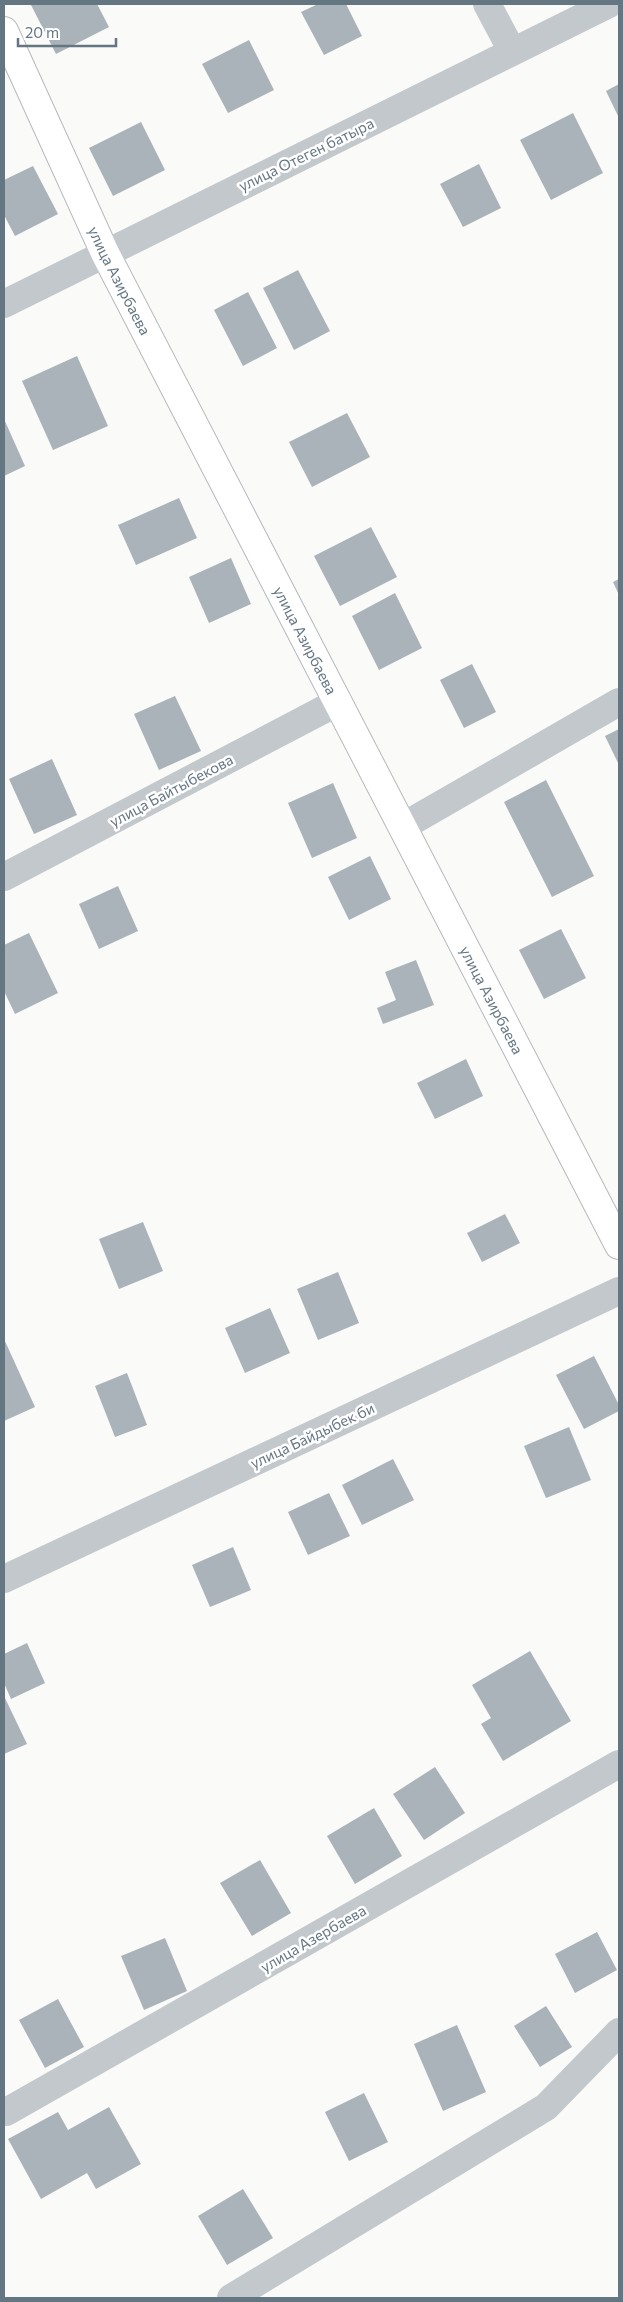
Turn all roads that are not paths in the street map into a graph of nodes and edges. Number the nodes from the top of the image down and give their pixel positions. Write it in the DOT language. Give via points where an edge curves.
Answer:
graph roads {
  1 [pos="487,4"];
  2 [pos="609,4"];
  3 [pos="4,31"];
  4 [pos="512,51"];
  5 [pos="105,253"];
  6 [pos="4,304"];
  7 [pos="338,702"];
  8 [pos="619,702"];
  9 [pos="402,828"];
  10 [pos="4,877"];
  11 [pos="619,1245"];
  12 [pos="619,1291"];
  13 [pos="4,1579"];
  14 [pos="619,1764"];
  15 [pos="619,2032"];
  16 [pos="6,2112"];
  17 [pos="231,2298"];
  1 -- 4 [label="street"];
  2 -- 4 [label="street, улица Отеген батыра"];
  3 -- 5 [label="main road, улица Азирбаева"];
  4 -- 5 [label="street, улица Отеген батыра"];
  5 -- 6 [label="street, улица Отеген батыра"];
  5 -- 7 [label="main road, улица Азирбаева"];
  7 -- 9 [label="main road, улица Азирбаева"];
  7 -- 10 [label="street, улица Байтыбекова"];
  8 -- 9 [label="street"];
  9 -- 11 [label="main road, улица Азирбаева"];
  12 -- 13 [label="street, улица Байдыбек би"];
  14 -- 16 [label="street, улица Азербаева"];
  15 -- 17 [label="street" via="546,2107"];
}
